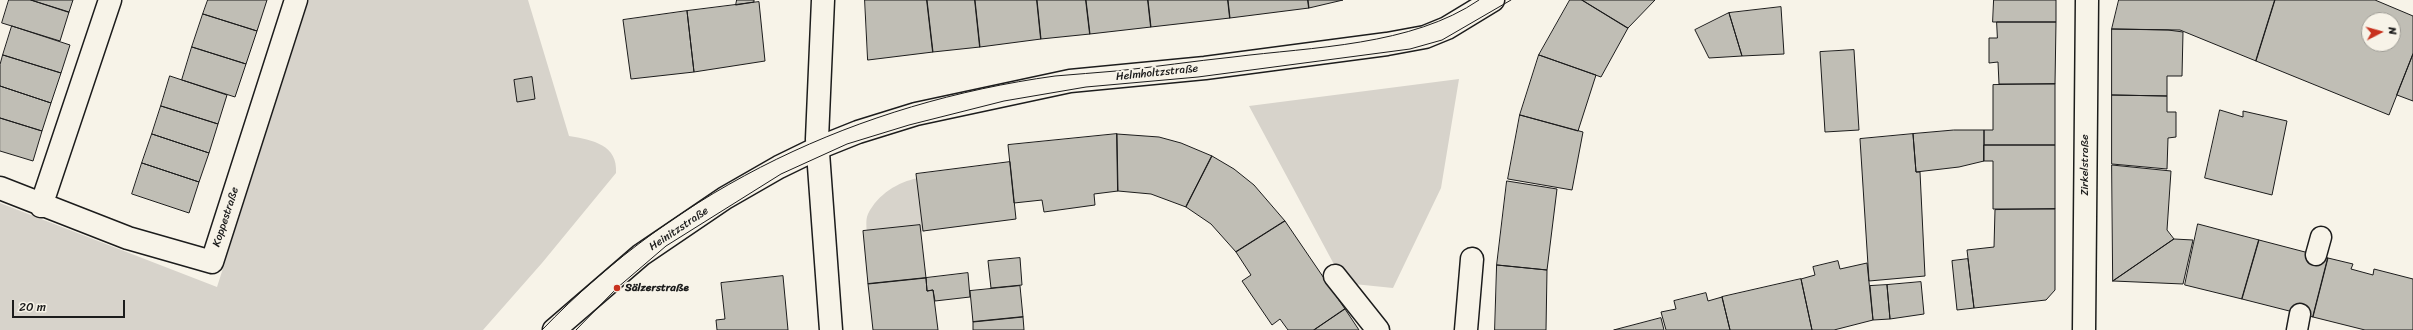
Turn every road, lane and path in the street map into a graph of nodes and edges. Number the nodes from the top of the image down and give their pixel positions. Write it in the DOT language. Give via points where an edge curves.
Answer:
graph roads {
  1 [pos="110,0"];
  2 [pos="296,0"];
  3 [pos="823,0"];
  4 [pos="1493,0"];
  5 [pos="2088,0"];
  6 [pos="818,148"];
  7 [pos="0,188"];
  8 [pos="41,206"];
  9 [pos="1472,259"];
  10 [pos="1335,276"];
  11 [pos="554,330"];
  12 [pos="831,330"];
  13 [pos="1378,330"];
  14 [pos="1466,330"];
  15 [pos="2084,330"];
  1 -- 8 [label="street"];
  2 -- 8 [label="street, Koppestraße" via="212,262 128,238"];
  3 -- 6 [label="street"];
  4 -- 6 [label="street, Helmholtzstraße" via="1447,28 1425,37 1294,57 1070,81 916,114"];
  5 -- 15 [label="street, Zirkelstraße"];
  6 -- 11 [label="street, Heinitzstraße" via="725,198 640,255"];
  6 -- 12 [label="street"];
  7 -- 8 [label="street, Koppestraße"];
  9 -- 14 [label="street"];
  10 -- 13 [label="street"];
}
